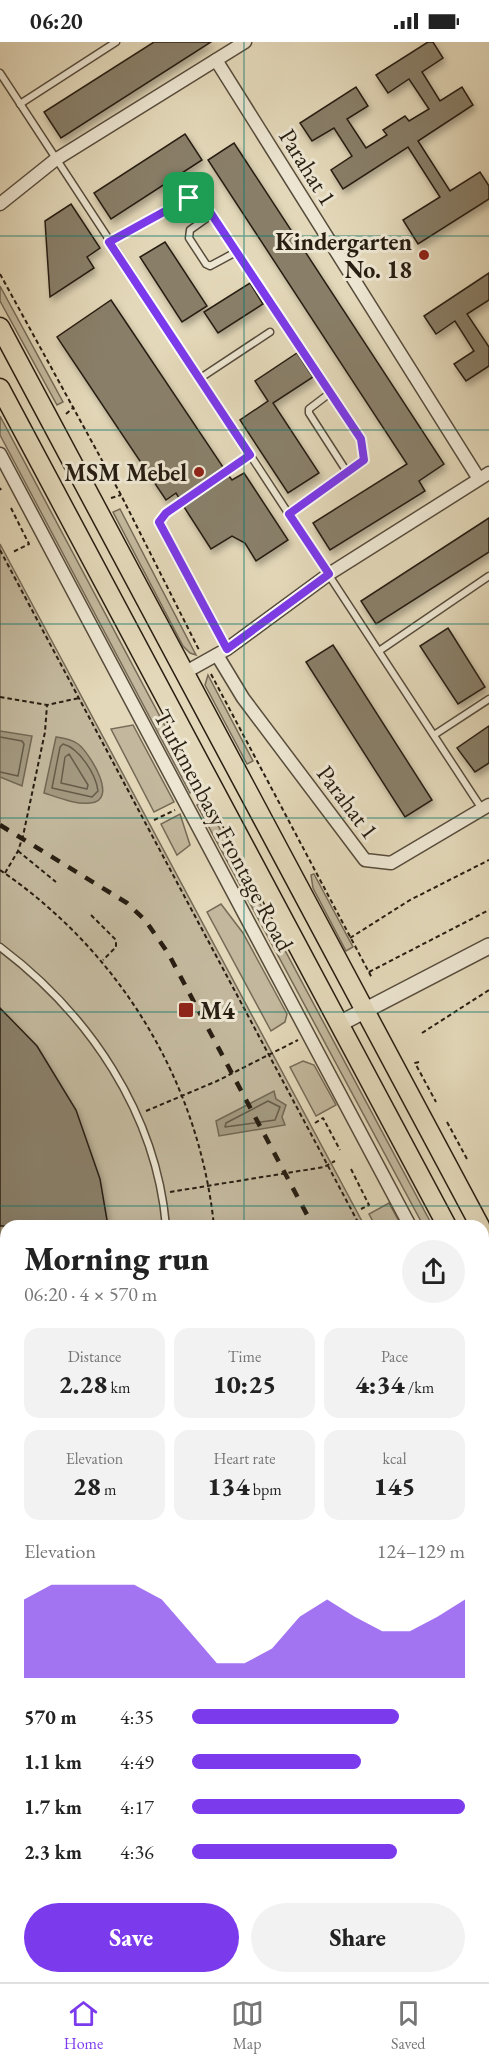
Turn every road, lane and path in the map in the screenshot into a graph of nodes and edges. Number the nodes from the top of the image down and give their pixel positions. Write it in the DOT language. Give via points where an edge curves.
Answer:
graph roads {
  1 [pos="116,42"];
  2 [pos="245,42"];
  3 [pos="216,60"];
  4 [pos="0,73"];
  5 [pos="20,104"];
  6 [pos="55,160"];
  7 [pos="0,204"];
  8 [pos="211,215"];
  9 [pos="109,242"];
  10 [pos="236,252"];
  11 [pos="0,274"];
  12 [pos="0,327"];
  13 [pos="270,332"];
  14 [pos="199,379"];
  15 [pos="0,388"];
  16 [pos="330,393"];
  17 [pos="74,407"];
  18 [pos="68,417"];
  19 [pos="0,454"];
  20 [pos="250,455"];
  21 [pos="347,472"];
  22 [pos="484,476"];
  23 [pos="108,493"];
  24 [pos="121,495"];
  25 [pos="10,508"];
  26 [pos="289,514"];
  27 [pos="0,550"];
  28 [pos="13,552"];
  29 [pos="329,574"];
  30 [pos="489,576"];
  31 [pos="379,651"];
  32 [pos="222,652"];
  33 [pos="205,662"];
  34 [pos="184,672"];
  35 [pos="0,698"];
  36 [pos="79,698"];
  37 [pos="489,699"];
  38 [pos="47,705"];
  39 [pos="434,735"];
  40 [pos="486,807"];
  41 [pos="18,851"];
  42 [pos="489,860"];
  43 [pos="0,870"];
  44 [pos="5,873"];
  45 [pos="56,882"];
  46 [pos="489,910"];
  47 [pos="91,915"];
  48 [pos="350,938"];
  49 [pos="489,946"];
  50 [pos="0,947"];
  51 [pos="103,960"];
  52 [pos="369,972"];
  53 [pos="372,978"];
  54 [pos="489,990"];
  55 [pos="365,1011"];
  56 [pos="339,1024"];
  57 [pos="422,1033"];
  58 [pos="309,1034"];
  59 [pos="269,1055"];
  60 [pos="419,1062"];
  61 [pos="182,1095"];
  62 [pos="436,1102"];
  63 [pos="138,1115"];
  64 [pos="447,1122"];
  65 [pos="315,1123"];
  66 [pos="340,1150"];
  67 [pos="467,1159"];
  68 [pos="335,1161"];
  69 [pos="328,1165"];
  70 [pos="351,1169"];
  71 [pos="207,1186"];
  72 [pos="161,1193"];
  73 [pos="361,1209"];
  74 [pos="165,1220"];
  75 [pos="213,1220"];
  76 [pos="357,1220"];
  77 [pos="407,1220"];
  78 [pos="444,1220"];
  79 [pos="477,1220"];
  1 -- 5 [label="lane"];
  2 -- 3 [label="street"];
  3 -- 6 [label="street"];
  3 -- 22 [label="street, Parahat 1"];
  4 -- 5 [label="lane"];
  5 -- 6 [label="lane"];
  6 -- 7 [label="street"];
  6 -- 9 [label="lane"];
  8 -- 9 [label="lane" via="202,200 189,198"];
  8 -- 10 [label="lane"];
  8 -- 10 [label="lane" via="190,230 189,238 206,264 210,266"];
  9 -- 14 [label="lane"];
  10 -- 16 [label="lane"];
  11 -- 17 [label="path"];
  12 -- 34 [label="main road"];
  13 -- 14 [label="lane"];
  14 -- 20 [label="lane"];
  15 -- 56 [label="main road"];
  16 -- 21 [label="lane" via="365,450 364,460"];
  16 -- 21 [label="lane" via="309,413"];
  17 -- 18 [label="path" via="65,412"];
  17 -- 24 [label="path"];
  19 -- 58 [label="street, Turkmenbasy Frontage Road"];
  20 -- 26 [label="lane"];
  20 -- 32 [label="lane" via="166,513 159,522"];
  21 -- 26 [label="lane"];
  22 -- 29 [label="street, Parahat 1"];
  23 -- 24 [label="path" via="112,500"];
  24 -- 33 [label="path"];
  25 -- 28 [label="path" via="29,544"];
  26 -- 29 [label="lane"];
  27 -- 36 [label="path"];
  29 -- 31 [label="lane"];
  29 -- 32 [label="street, Parahat 1"];
  30 -- 31 [label="lane"];
  31 -- 39 [label="lane"];
  32 -- 33 [label="street, Parahat 1"];
  32 -- 40 [label="street, Parahat 1" via="243,698 365,860 391,863"];
  33 -- 34 [label="street, Parahat 1"];
  33 -- 48 [label="path"];
  34 -- 55 [label="main road"];
  35 -- 38 [label="path"];
  36 -- 38 [label="path"];
  36 -- 59 [label="path"];
  37 -- 39 [label="lane"];
  38 -- 41 [label="path" via="45,732"];
  39 -- 40 [label="lane"];
  41 -- 44 [label="path"];
  41 -- 45 [label="path"];
  42 -- 48 [label="path" via="410,900"];
  43 -- 44 [label="path"];
  44 -- 51 [label="path" via="48,905"];
  46 -- 52 [label="path"];
  47 -- 51 [label="path" via="116,940 116,947"];
  48 -- 52 [label="path"];
  49 -- 55 [label="street"];
  50 -- 63 [label="lane" via="24,965 86,1030 119,1078"];
  51 -- 61 [label="path" via="156,1040"];
  52 -- 53 [label="path"];
  54 -- 57 [label="path"];
  55 -- 56 [label="street"];
  55 -- 79 [label="main road"];
  56 -- 78 [label="main road"];
  58 -- 59 [label="path"];
  58 -- 77 [label="street, Turkmenbasy Frontage Road"];
  59 -- 61 [label="path"];
  59 -- 69 [label="path"];
  60 -- 62 [label="path" via="415,1063"];
  61 -- 63 [label="path"];
  61 -- 71 [label="path"];
  63 -- 72 [label="lane"];
  64 -- 67 [label="path"];
  65 -- 66 [label="path" via="323,1118"];
  68 -- 69 [label="path"];
  69 -- 71 [label="path"];
  69 -- 76 [label="path"];
  70 -- 73 [label="path" via="369,1205"];
  71 -- 72 [label="path"];
  71 -- 75 [label="path"];
  72 -- 74 [label="lane"];
}
